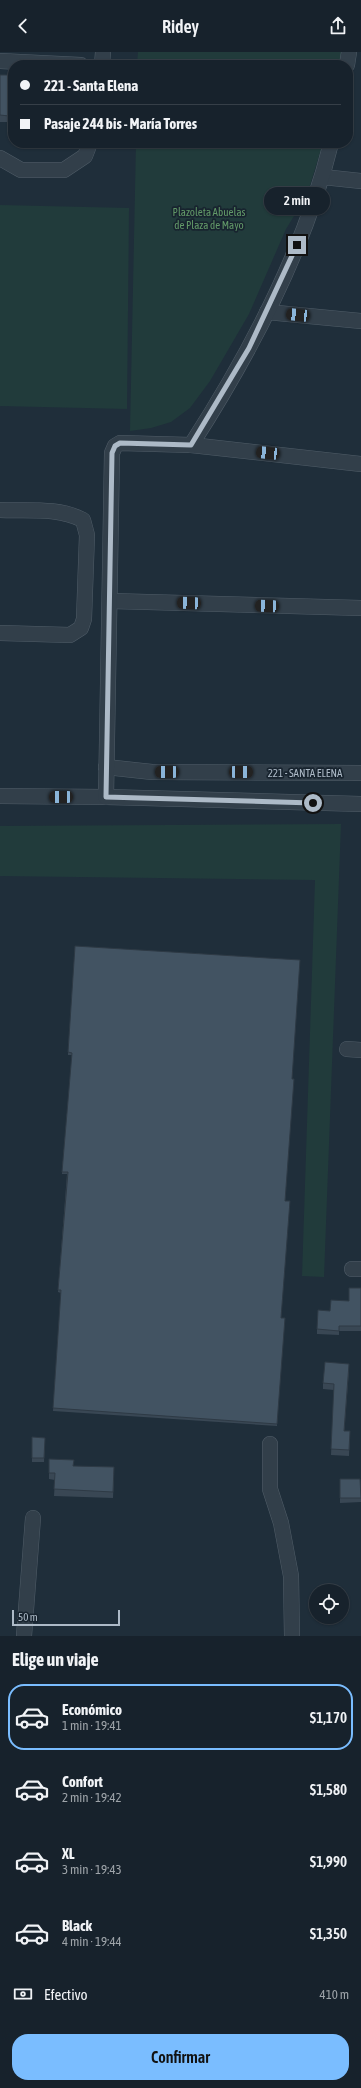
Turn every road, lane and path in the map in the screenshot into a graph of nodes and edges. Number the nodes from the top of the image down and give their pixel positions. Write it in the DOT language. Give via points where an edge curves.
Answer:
graph roads {
  1 [pos="88,148"];
  2 [pos="330,148"];
  3 [pos="0,158"];
  4 [pos="323,177"];
  5 [pos="361,181"];
  6 [pos="267,312"];
  7 [pos="361,321"];
  8 [pos="191,445"];
  9 [pos="361,464"];
  10 [pos="0,510"];
  11 [pos="111,601"];
  12 [pos="361,608"];
  13 [pos="0,632"];
  14 [pos="106,767"];
  15 [pos="361,773"];
  16 [pos="0,796"];
  17 [pos="106,797"];
  18 [pos="361,804"];
  19 [pos="270,1444"];
  20 [pos="33,1518"];
  21 [pos="24,1636"];
  22 [pos="292,1636"];
  1 -- 3 [label="street" via="85,156 64,170 21,170"];
  2 -- 4 [label="street"];
  4 -- 5 [label="street"];
  4 -- 6 [label="street"];
  6 -- 7 [label="street"];
  6 -- 8 [label="street" via="229,384"];
  8 -- 9 [label="street"];
  8 -- 11 [label="street" via="120,443 115,446 112,453"];
  10 -- 13 [label="street" via="72,514 83,520 87,535 84,619 81,628 70,635"];
  11 -- 12 [label="street"];
  11 -- 14 [label="street"];
  14 -- 15 [label="street, 221 - SANTA ELENA" via="152,772"];
  14 -- 17 [label="street"];
  16 -- 17 [label="street"];
  17 -- 18 [label="street"];
  19 -- 22 [label="street" via="270,1489 281,1523 292,1576"];
  20 -- 21 [label="street"];
}
